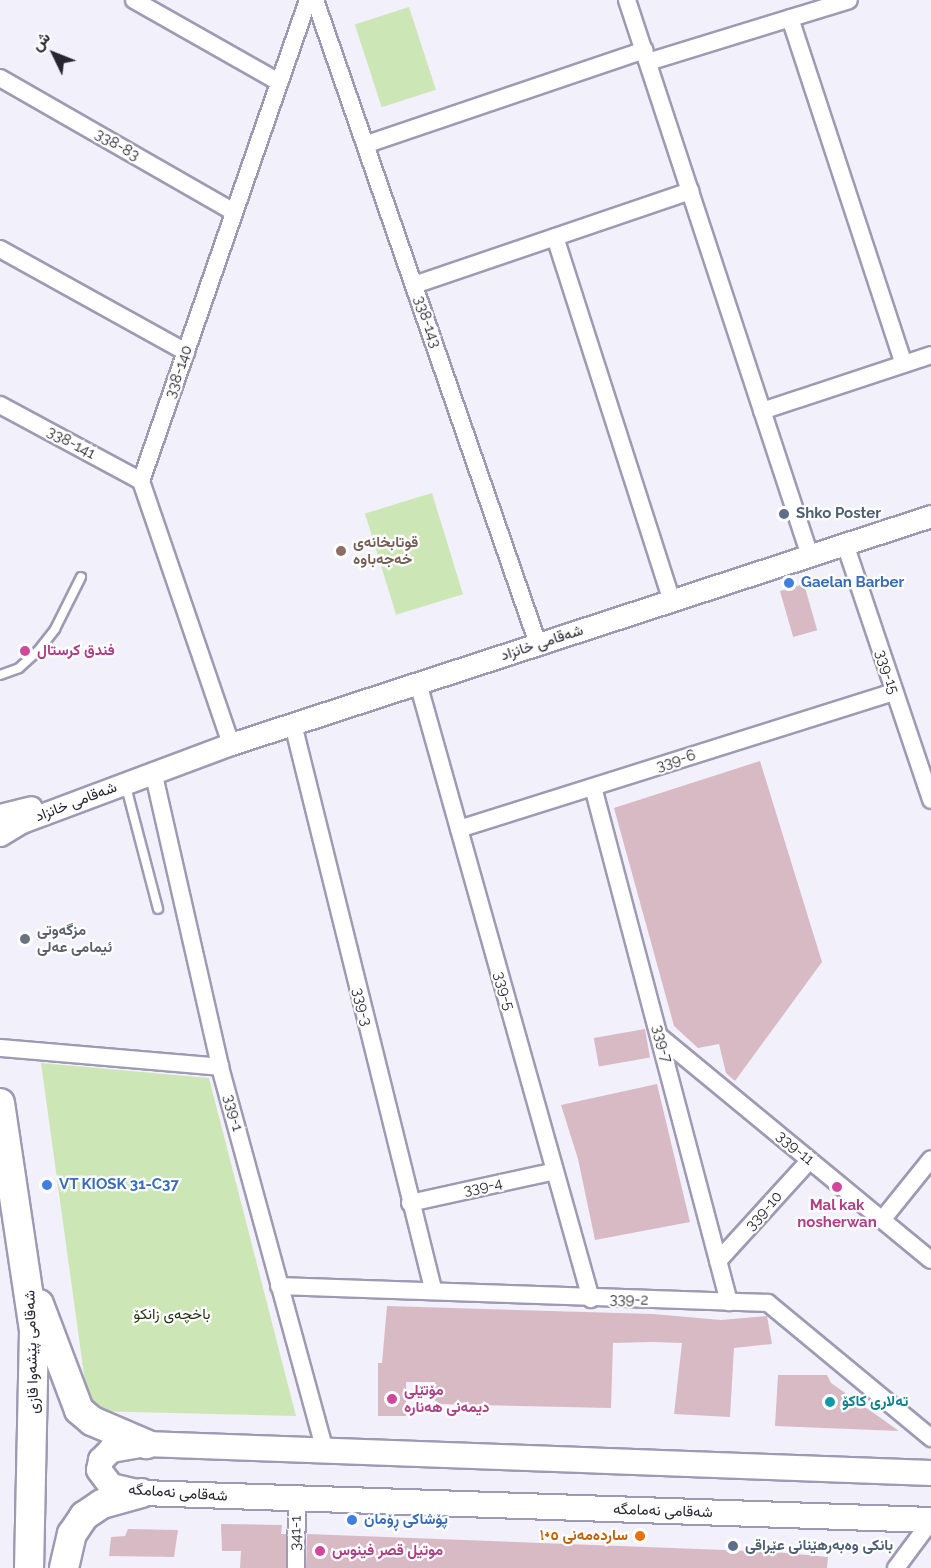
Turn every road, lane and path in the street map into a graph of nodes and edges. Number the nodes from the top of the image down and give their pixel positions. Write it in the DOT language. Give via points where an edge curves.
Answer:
graph roads {
  1 [pos="134,0"];
  2 [pos="308,0"];
  3 [pos="315,0"];
  4 [pos="627,0"];
  5 [pos="849,0"];
  6 [pos="790,18"];
  7 [pos="646,56"];
  8 [pos="0,78"];
  9 [pos="279,82"];
  10 [pos="367,144"];
  11 [pos="690,191"];
  12 [pos="234,212"];
  13 [pos="555,237"];
  14 [pos="0,249"];
  15 [pos="414,285"];
  16 [pos="186,352"];
  17 [pos="931,355"];
  18 [pos="904,364"];
  19 [pos="0,405"];
  20 [pos="762,411"];
  21 [pos="141,481"];
  22 [pos="931,516"];
  23 [pos="845,544"];
  24 [pos="810,556"];
  25 [pos="81,578"];
  26 [pos="672,601"];
  27 [pos="538,644"];
  28 [pos="0,675"];
  29 [pos="418,683"];
  30 [pos="893,692"];
  31 [pos="292,724"];
  32 [pos="231,744"];
  33 [pos="153,771"];
  34 [pos="124,783"];
  35 [pos="593,787"];
  36 [pos="931,800"];
  37 [pos="0,815"];
  38 [pos="459,829"];
  39 [pos="0,835"];
  40 [pos="158,909"];
  41 [pos="659,1036"];
  42 [pos="0,1048"];
  43 [pos="220,1067"];
  44 [pos="0,1103"];
  45 [pos="931,1159"];
  46 [pos="809,1161"];
  47 [pos="555,1171"];
  48 [pos="410,1203"];
  49 [pos="882,1220"];
  50 [pos="931,1260"];
  51 [pos="718,1261"];
  52 [pos="30,1284"];
  53 [pos="279,1286"];
  54 [pos="433,1289"];
  55 [pos="591,1299"];
  56 [pos="729,1302"];
  57 [pos="931,1438"];
  58 [pos="146,1444"];
  59 [pos="326,1451"];
  60 [pos="931,1473"];
  61 [pos="142,1493"];
  62 [pos="297,1498"];
  63 [pos="931,1520"];
  64 [pos="29,1568"];
  65 [pos="64,1568"];
  66 [pos="296,1568"];
  67 [pos="896,1568"];
  1 -- 9 [label="street"];
  2 -- 9 [label="street, 338-140"];
  3 -- 10 [label="street, 338-143"];
  4 -- 7 [label="street"];
  5 -- 6 [label="street"];
  6 -- 7 [label="street"];
  6 -- 18 [label="street"];
  7 -- 10 [label="street"];
  7 -- 11 [label="street"];
  8 -- 12 [label="street, 338-83"];
  9 -- 12 [label="street, 338-140"];
  10 -- 15 [label="street, 338-143"];
  11 -- 13 [label="street"];
  11 -- 20 [label="street"];
  12 -- 16 [label="street, 338-140"];
  13 -- 15 [label="street"];
  13 -- 26 [label="street"];
  14 -- 16 [label="street"];
  15 -- 27 [label="street, 338-143"];
  16 -- 21 [label="street, 338-140"];
  17 -- 18 [label="street"];
  18 -- 20 [label="street"];
  19 -- 21 [label="street, 338-141"];
  20 -- 24 [label="street"];
  21 -- 32 [label="street"];
  22 -- 23 [label="street, شەقامی خانزاد"];
  23 -- 24 [label="street, شەقامی خانزاد"];
  23 -- 30 [label="street, 339-15"];
  24 -- 26 [label="street, شەقامی خانزاد"];
  25 -- 28 [label="lane" via="55,629 38,651 19,668"];
  26 -- 27 [label="street, شەقامی خانزاد"];
  27 -- 29 [label="street, شەقامی خانزاد"];
  29 -- 31 [label="street, شەقامی خانزاد"];
  29 -- 38 [label="street, 339-5"];
  30 -- 35 [label="street, 339-6"];
  30 -- 36 [label="street, 339-15"];
  31 -- 32 [label="street, شەقامی خانزاد"];
  31 -- 48 [label="street, 339-3"];
  32 -- 33 [label="street, شەقامی خانزاد"];
  33 -- 34 [label="street, شەقامی خانزاد"];
  33 -- 37 [label="street, شەقامی خانزاد"];
  33 -- 43 [label="street, 339-1"];
  34 -- 39 [label="street, شەقامی خانزاد"];
  34 -- 40 [label="lane"];
  35 -- 38 [label="street, 339-6"];
  35 -- 41 [label="street, 339-7"];
  38 -- 47 [label="street, 339-5"];
  41 -- 46 [label="street, 339-11"];
  41 -- 51 [label="street, 339-7"];
  42 -- 43 [label="street"];
  43 -- 53 [label="street, 339-1"];
  44 -- 52 [label="highway, شەقامی پێشەوا قازی"];
  45 -- 49 [label="street"];
  46 -- 49 [label="street, 339-11"];
  46 -- 51 [label="street, 339-10"];
  47 -- 48 [label="street, 339-4"];
  47 -- 55 [label="street, 339-5"];
  48 -- 54 [label="street, 339-3"];
  49 -- 50 [label="street, 339-11"];
  51 -- 56 [label="street, 339-7"];
  52 -- 58 [label="highway" via="60,1352 77,1406 92,1421"];
  52 -- 64 [label="highway, شەقامی پێشەوا قازی" via="35,1411"];
  53 -- 54 [label="street, 339-2"];
  53 -- 59 [label="street, 339-1"];
  54 -- 55 [label="street, 339-2"];
  55 -- 56 [label="street, 339-2"];
  56 -- 57 [label="street, 339-2" via="768,1303"];
  58 -- 59 [label="main road, شەقامی نەمامگە"];
  58 -- 61 [label="main road, شەقامی نەمامگە" via="111,1450 100,1463 100,1474 108,1485"];
  59 -- 60 [label="main road, شەقامی نەمامگە"];
  61 -- 62 [label="main road, شەقامی نەمامگە"];
  61 -- 65 [label="highway" via="102,1504 84,1516 72,1534"];
  62 -- 63 [label="main road, شەقامی نەمامگە"];
  62 -- 66 [label="street, 341-1"];
  63 -- 67 [label="street"];
}
